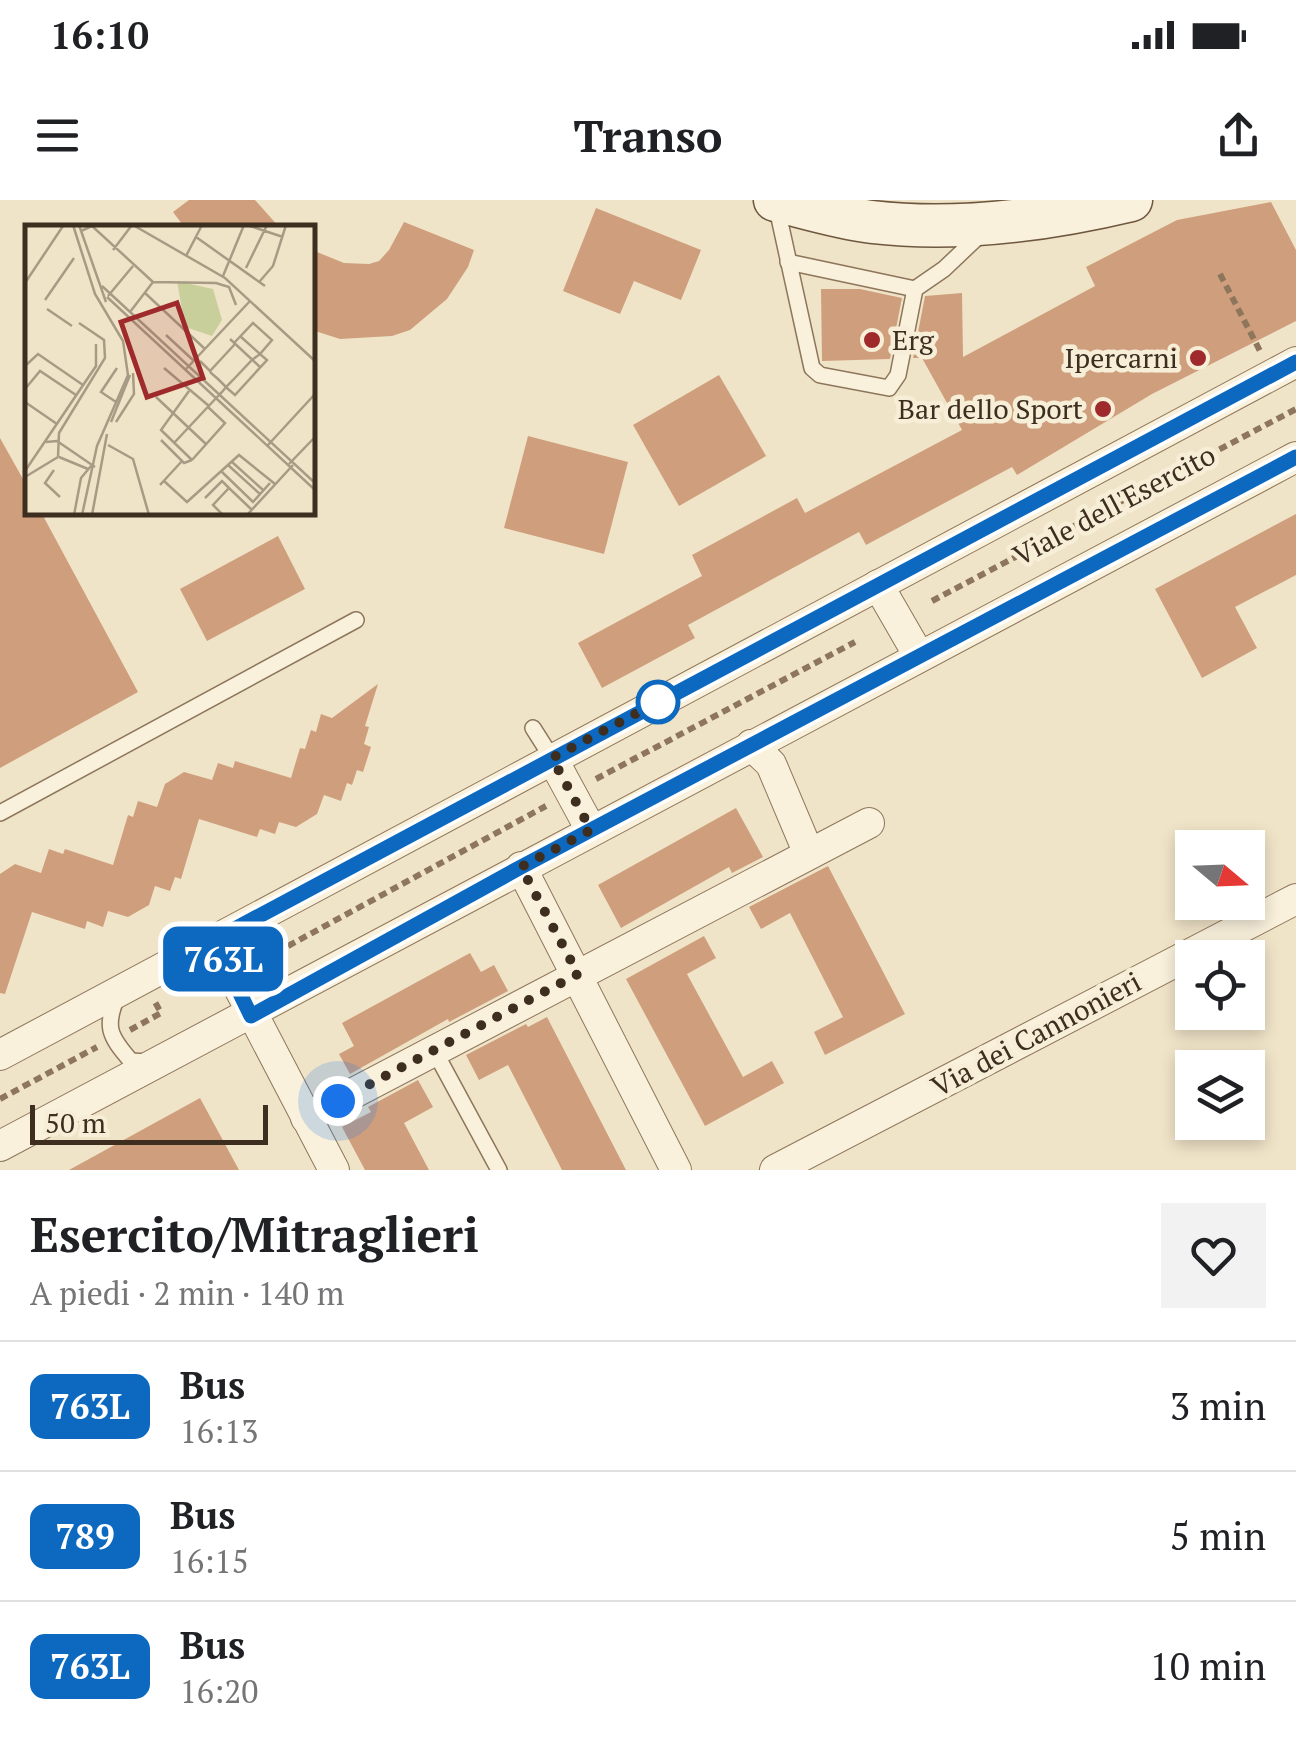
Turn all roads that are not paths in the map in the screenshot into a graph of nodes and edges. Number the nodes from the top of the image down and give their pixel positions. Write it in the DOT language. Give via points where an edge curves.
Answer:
graph roads {
  1 [pos="775,200"];
  2 [pos="1131,200"];
  3 [pos="993,222"];
  4 [pos="788,262"];
  5 [pos="915,289"];
  6 [pos="1296,362"];
  7 [pos="1296,457"];
  8 [pos="878,585"];
  9 [pos="356,620"];
  10 [pos="919,656"];
  11 [pos="533,728"];
  12 [pos="751,745"];
  13 [pos="552,758"];
  14 [pos="0,813"];
  15 [pos="869,823"];
  16 [pos="591,830"];
  17 [pos="809,854"];
  18 [pos="521,867"];
  19 [pos="1296,899"];
  20 [pos="214,940"];
  21 [pos="578,974"];
  22 [pos="119,991"];
  23 [pos="251,1016"];
  24 [pos="434,1050"];
  25 [pos="0,1055"];
  26 [pos="159,1064"];
  27 [pos="306,1118"];
  28 [pos="0,1146"];
  29 [pos="334,1170"];
  30 [pos="499,1170"];
  31 [pos="676,1170"];
  32 [pos="775,1170"];
  1 -- 3 [label="main road" via="870,222"];
  1 -- 4 [label="lane"];
  2 -- 3 [label="main road"];
  3 -- 5 [label="lane"];
  4 -- 5 [label="lane"];
  4 -- 5 [label="lane" via="807,359 820,375 888,388 895,383"];
  6 -- 8 [label="street, Viale dell'Esercito"];
  7 -- 10 [label="street, Viale dell'Esercito"];
  8 -- 10 [label="street"];
  8 -- 13 [label="street, Viale dell'Esercito"];
  9 -- 14 [label="lane"];
  10 -- 12 [label="street, Viale dell'Esercito"];
  11 -- 13 [label="lane"];
  12 -- 16 [label="street, Viale dell'Esercito"];
  12 -- 17 [label="street" via="770,764"];
  13 -- 16 [label="street"];
  13 -- 20 [label="street, Viale dell'Esercito"];
  15 -- 17 [label="street"];
  16 -- 18 [label="street, Viale dell'Esercito"];
  17 -- 21 [label="street"];
  18 -- 21 [label="street"];
  18 -- 23 [label="street, Viale dell'Esercito"];
  19 -- 32 [label="street, Via dei Cannonieri"];
  20 -- 22 [label="street, Viale dell'Esercito"];
  20 -- 23 [label="street"];
  21 -- 24 [label="street"];
  21 -- 31 [label="street"];
  22 -- 25 [label="street, Viale dell'Esercito"];
  22 -- 26 [label="lane" via="109,1015 112,1039 131,1061"];
  23 -- 26 [label="street, Viale dell'Esercito"];
  23 -- 27 [label="street"];
  24 -- 27 [label="street"];
  24 -- 30 [label="lane"];
  26 -- 28 [label="street, Viale dell'Esercito"];
  27 -- 29 [label="street"];
}
